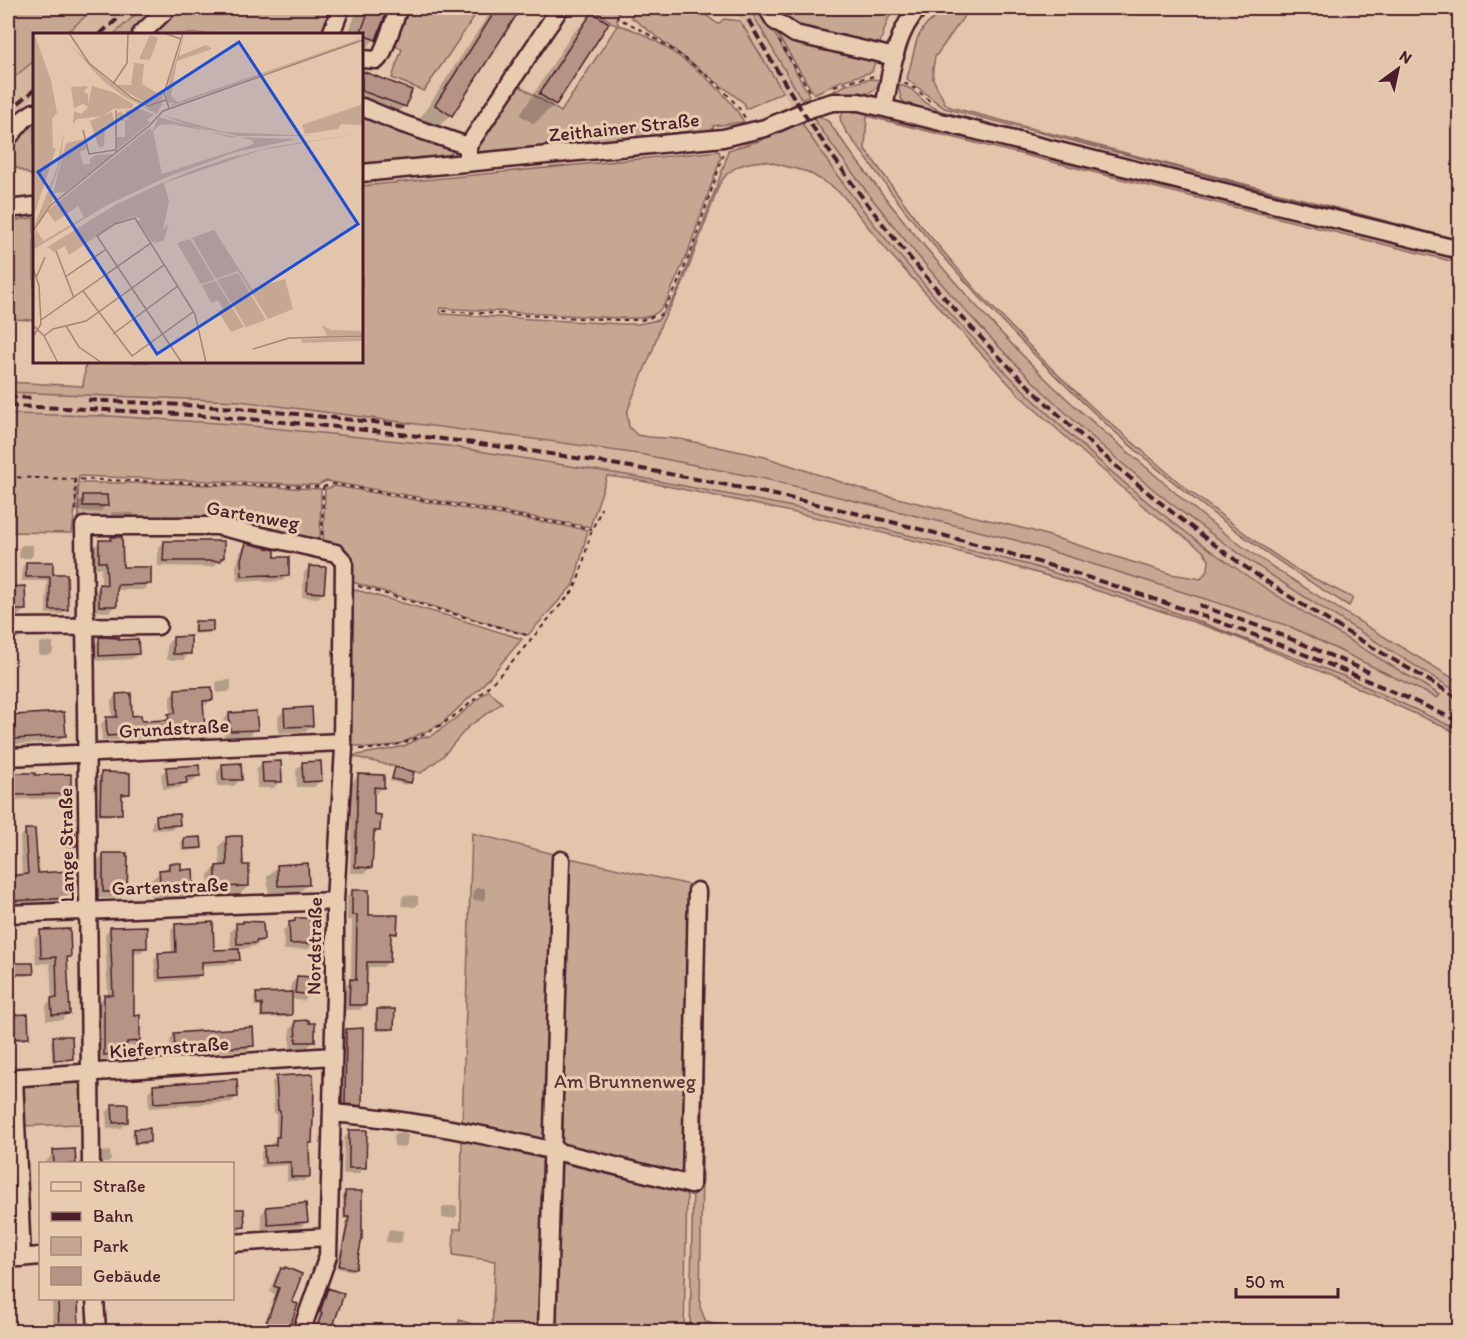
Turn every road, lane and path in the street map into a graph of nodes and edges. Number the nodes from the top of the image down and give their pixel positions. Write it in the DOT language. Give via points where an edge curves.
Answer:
graph roads {
  1 [pos="168,8"];
  2 [pos="341,8"];
  3 [pos="399,8"];
  4 [pos="560,8"];
  5 [pos="623,8"];
  6 [pos="919,8"];
  7 [pos="771,14"];
  8 [pos="142,33"];
  9 [pos="331,33"];
  10 [pos="895,57"];
  11 [pos="363,59"];
  12 [pos="890,79"];
  13 [pos="828,90"];
  14 [pos="813,98"];
  15 [pos="936,105"];
  16 [pos="363,107"];
  17 [pos="884,108"];
  18 [pos="33,113"];
  19 [pos="748,133"];
  20 [pos="8,138"];
  21 [pos="723,138"];
  22 [pos="468,146"];
  23 [pos="468,163"];
  24 [pos="363,173"];
  25 [pos="33,206"];
  26 [pos="8,208"];
  27 [pos="1460,250"];
  28 [pos="443,311"];
  29 [pos="8,477"];
  30 [pos="75,479"];
  31 [pos="323,487"];
  32 [pos="601,508"];
  33 [pos="84,526"];
  34 [pos="592,529"];
  35 [pos="320,549"];
  36 [pos="342,557"];
  37 [pos="344,583"];
  38 [pos="84,626"];
  39 [pos="158,626"];
  40 [pos="8,627"];
  41 [pos="531,639"];
  42 [pos="343,745"];
  43 [pos="86,753"];
  44 [pos="8,757"];
  45 [pos="561,861"];
  46 [pos="697,891"];
  47 [pos="335,901"];
  48 [pos="88,910"];
  49 [pos="8,914"];
  50 [pos="333,1056"];
  51 [pos="89,1073"];
  52 [pos="11,1078"];
  53 [pos="332,1113"];
  54 [pos="552,1149"];
  55 [pos="91,1162"];
  56 [pos="327,1237"];
  57 [pos="234,1243"];
  58 [pos="39,1256"];
  59 [pos="15,1258"];
  60 [pos="95,1300"];
  61 [pos="97,1332"];
  62 [pos="301,1332"];
  63 [pos="547,1332"];
  1 -- 8 [label="street"];
  2 -- 9 [label="street"];
  3 -- 11 [label="street" via="382,54 377,60"];
  4 -- 22 [label="street"];
  5 -- 19 [label="path" via="617,18 658,40 734,100"];
  6 -- 10 [label="street" via="900,36"];
  7 -- 10 [label="street" via="795,34"];
  7 -- 14 [label="path" via="771,26"];
  10 -- 12 [label="street"];
  12 -- 13 [label="path" via="873,76"];
  12 -- 15 [label="path" via="916,89"];
  12 -- 17 [label="street"];
  16 -- 22 [label="street"];
  17 -- 19 [label="street, Zeithainer Straße" via="833,102"];
  17 -- 27 [label="street, Zeithainer Straße"];
  18 -- 20 [label="street"];
  19 -- 21 [label="street, Zeithainer Straße"];
  21 -- 23 [label="street, Zeithainer Straße"];
  21 -- 28 [label="path" via="724,155 709,202 675,290 660,315 618,320"];
  22 -- 23 [label="street"];
  23 -- 24 [label="street, Zeithainer Straße"];
  25 -- 26 [label="street"];
  29 -- 30 [label="path"];
  30 -- 31 [label="path"];
  30 -- 33 [label="path" via="76,525"];
  31 -- 34 [label="path" via="333,484"];
  31 -- 35 [label="path"];
  32 -- 34 [label="path"];
  33 -- 35 [label="street, Gartenweg" via="217,526"];
  33 -- 38 [label="street, Lange Straße"];
  34 -- 41 [label="path" via="578,582"];
  35 -- 36 [label="street, Gartenweg"];
  36 -- 37 [label="street, Nordstraße"];
  37 -- 41 [label="path"];
  37 -- 42 [label="street, Nordstraße"];
  38 -- 39 [label="street"];
  38 -- 40 [label="street"];
  38 -- 43 [label="street, Lange Straße"];
  41 -- 42 [label="path" via="488,686 445,724 405,742 372,749"];
  42 -- 43 [label="street, Grundstraße"];
  42 -- 47 [label="street, Nordstraße"];
  43 -- 44 [label="street, Grundstraße"];
  43 -- 48 [label="street, Lange Straße"];
  45 -- 54 [label="street"];
  46 -- 54 [label="street" via="691,1185"];
  47 -- 48 [label="street, Gartenstraße"];
  47 -- 50 [label="street, Nordstraße"];
  48 -- 49 [label="street, Gartenstraße"];
  48 -- 51 [label="street, Lange Straße"];
  50 -- 51 [label="street, Kiefernstraße"];
  50 -- 53 [label="street, Nordstraße"];
  51 -- 52 [label="street, Kiefernstraße"];
  51 -- 55 [label="street, Lange Straße"];
  52 -- 59 [label="street"];
  53 -- 54 [label="street" via="459,1129"];
  53 -- 56 [label="street, Nordstraße"];
  54 -- 63 [label="street"];
  56 -- 57 [label="street"];
  56 -- 62 [label="street, Nordstraße" via="328,1256"];
  58 -- 59 [label="street"];
  60 -- 61 [label="street"];
}
